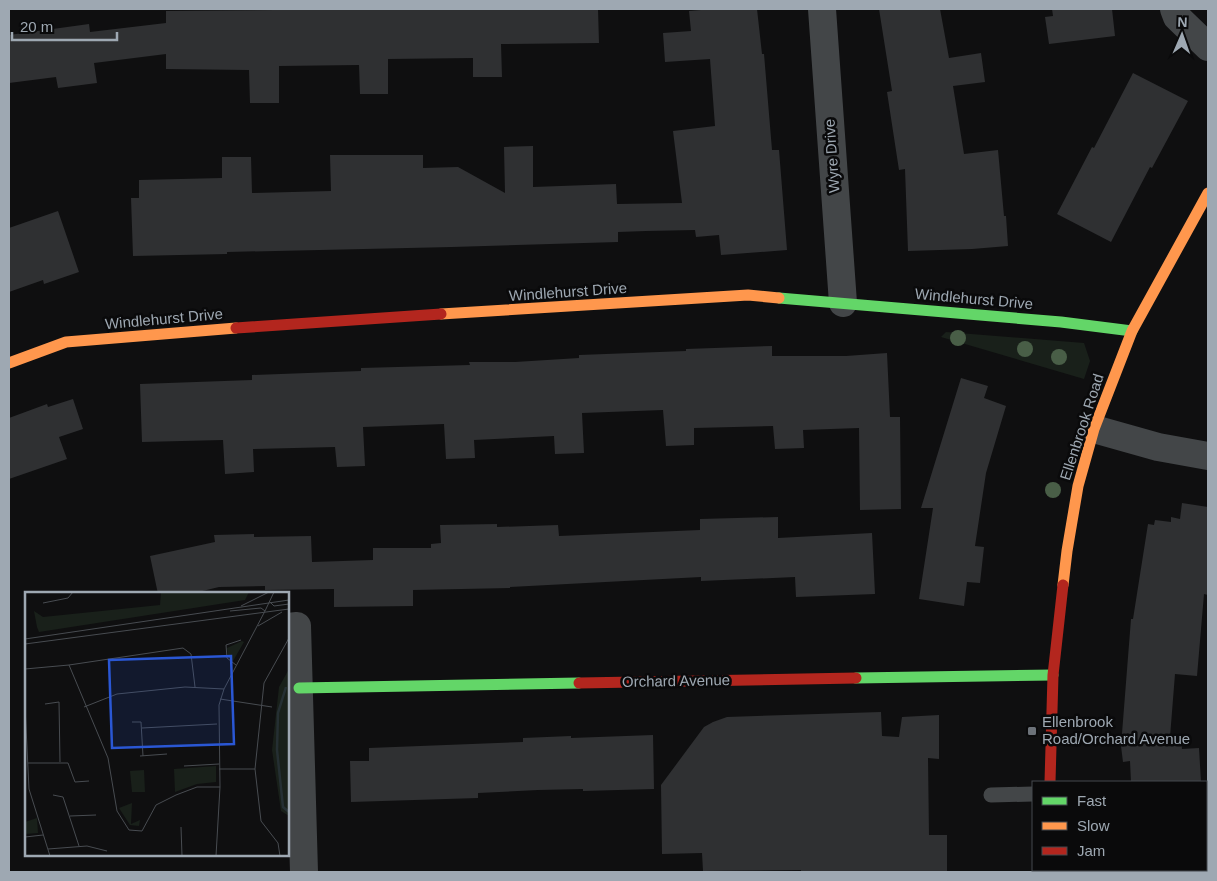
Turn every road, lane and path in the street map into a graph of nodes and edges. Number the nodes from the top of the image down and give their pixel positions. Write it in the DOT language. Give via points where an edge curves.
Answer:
graph roads {
  1 [pos="822,9"];
  2 [pos="1174,9"];
  3 [pos="1208,47"];
  4 [pos="1208,193"];
  5 [pos="843,303"];
  6 [pos="1132,331"];
  7 [pos="9,363"];
  8 [pos="1094,429"];
  9 [pos="1208,456"];
  10 [pos="289,627"];
  11 [pos="1053,675"];
  12 [pos="299,688"];
  13 [pos="1050,781"];
  14 [pos="1032,794"];
  15 [pos="992,795"];
  16 [pos="304,872"];
  1 -- 5 [label="street, Wyre Drive"];
  2 -- 3 [label="street" via="1177,17"];
  4 -- 6 [label="street, Ellenbrook Road"];
  5 -- 6 [label="street, Windlehurst Drive"];
  5 -- 7 [label="street, Windlehurst Drive" via="748,296 286,324 66,342"];
  6 -- 8 [label="street, Ellenbrook Road"];
  8 -- 9 [label="street" via="1158,447"];
  8 -- 11 [label="street, Ellenbrook Road" via="1078,486 1070,533"];
  10 -- 12 [label="street" via="297,626"];
  11 -- 12 [label="street, Orchard Avenue"];
  11 -- 13 [label="street, Ellenbrook Road"];
  12 -- 16 [label="street"];
  14 -- 15 [label="lane"];
}
